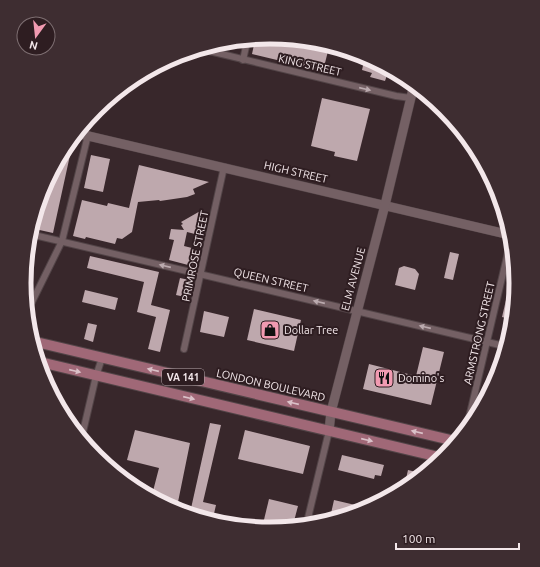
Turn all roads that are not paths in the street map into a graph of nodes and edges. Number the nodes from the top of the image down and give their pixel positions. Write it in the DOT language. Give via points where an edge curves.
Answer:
graph roads {
  1 [pos="246,46"];
  2 [pos="212,52"];
  3 [pos="243,60"];
  4 [pos="412,94"];
  5 [pos="84,134"];
  6 [pos="224,167"];
  7 [pos="385,205"];
  8 [pos="503,233"];
  9 [pos="36,235"];
  10 [pos="62,241"];
  11 [pos="507,256"];
  12 [pos="201,274"];
  13 [pos="32,302"];
  14 [pos="357,311"];
  15 [pos="487,342"];
  16 [pos="39,343"];
  17 [pos="501,345"];
  18 [pos="184,349"];
  19 [pos="102,358"];
  20 [pos="45,363"];
  21 [pos="96,376"];
  22 [pos="331,412"];
  23 [pos="470,415"];
  24 [pos="329,431"];
  25 [pos="83,432"];
  26 [pos="451,440"];
  27 [pos="435,456"];
  28 [pos="308,519"];
  1 -- 3 [label="street"];
  2 -- 3 [label="street, KING STREET"];
  3 -- 4 [label="street, KING STREET, one-way" via="396,96"];
  4 -- 7 [label="main road, ELM AVENUE"];
  5 -- 6 [label="main road, HIGH STREET"];
  5 -- 10 [label="street"];
  6 -- 7 [label="main road, HIGH STREET"];
  6 -- 12 [label="street, PRIMROSE STREET"];
  7 -- 8 [label="main road, HIGH STREET"];
  7 -- 14 [label="main road, ELM AVENUE"];
  9 -- 10 [label="street, QUEEN STREET"];
  12 -- 10 [label="street, QUEEN STREET, one-way"];
  10 -- 13 [label="street"];
  11 -- 15 [label="street, ARMSTRONG STREET"];
  14 -- 12 [label="street, QUEEN STREET, one-way"];
  12 -- 18 [label="street, PRIMROSE STREET"];
  15 -- 14 [label="street, QUEEN STREET, one-way"];
  14 -- 22 [label="main road, ELM AVENUE"];
  15 -- 17 [label="street, QUEEN STREET"];
  15 -- 23 [label="street, ARMSTRONG STREET"];
  16 -- 19 [label="main road, LONDON BOULEVARD / VA 141"];
  19 -- 21 [label="street"];
  22 -- 19 [label="main road, LONDON BOULEVARD / VA 141, one-way"];
  20 -- 21 [label="main road, VA 141, one-way"];
  21 -- 24 [label="main road, VA 141, one-way"];
  21 -- 25 [label="street"];
  22 -- 24 [label="main road, ELM AVENUE"];
  26 -- 22 [label="main road, LONDON BOULEVARD / VA 141, one-way"];
  24 -- 27 [label="main road, VA 141, one-way"];
  24 -- 28 [label="street, ELM AVENUE"];
}
